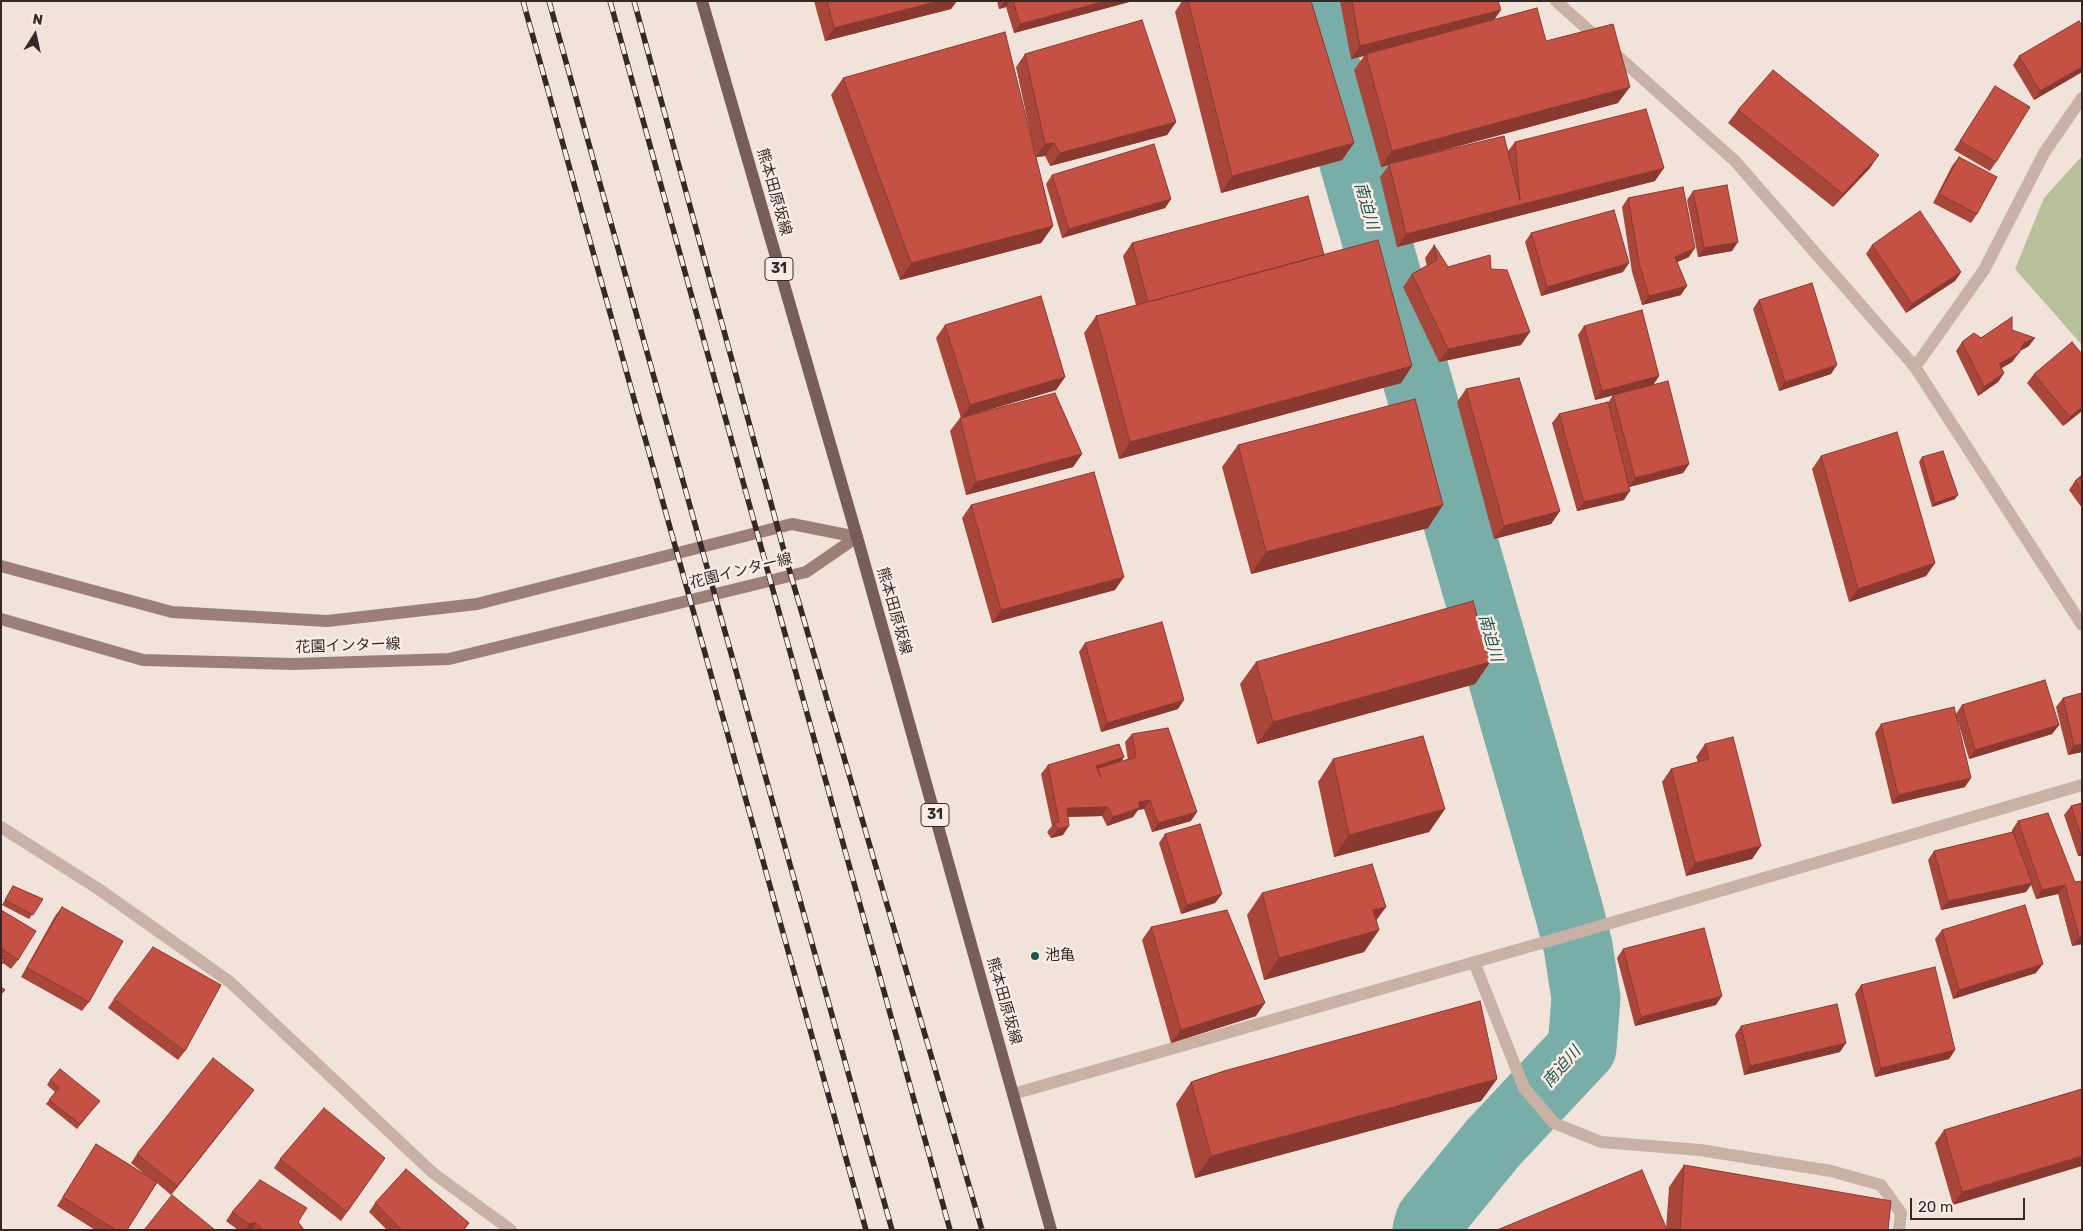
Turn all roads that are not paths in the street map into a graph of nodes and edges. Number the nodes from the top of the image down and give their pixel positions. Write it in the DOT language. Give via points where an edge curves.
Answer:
graph roads {
  1 [pos="702,1"];
  2 [pos="1556,1"];
  3 [pos="2082,98"];
  4 [pos="1915,367"];
  5 [pos="857,537"];
  6 [pos="1,566"];
  7 [pos="1,619"];
  8 [pos="2082,625"];
  9 [pos="2082,785"];
  10 [pos="1,827"];
  11 [pos="1474,962"];
  12 [pos="1013,1094"];
  13 [pos="511,1230"];
  14 [pos="1052,1230"];
  15 [pos="1899,1230"];
  1 -- 5 [label="main road, 熊本田原坂線 / 31"];
  2 -- 4 [label="street" via="1735,161"];
  3 -- 4 [label="street" via="2044,153 1984,270"];
  4 -- 8 [label="street"];
  5 -- 6 [label="main road, 花園インター線" via="792,524 477,604 327,621 172,612"];
  5 -- 7 [label="main road, 花園インター線" via="806,572 448,659 294,664 143,660"];
  5 -- 12 [label="main road, 熊本田原坂線 / 31"];
  9 -- 11 [label="street"];
  10 -- 13 [label="street" via="100,890 230,982 433,1173"];
  11 -- 12 [label="street"];
  11 -- 15 [label="street" via="1524,1088 1554,1123 1601,1142 1700,1150 1831,1171 1881,1185 1900,1213"];
  12 -- 14 [label="main road, 熊本田原坂線 / 31"];
}
